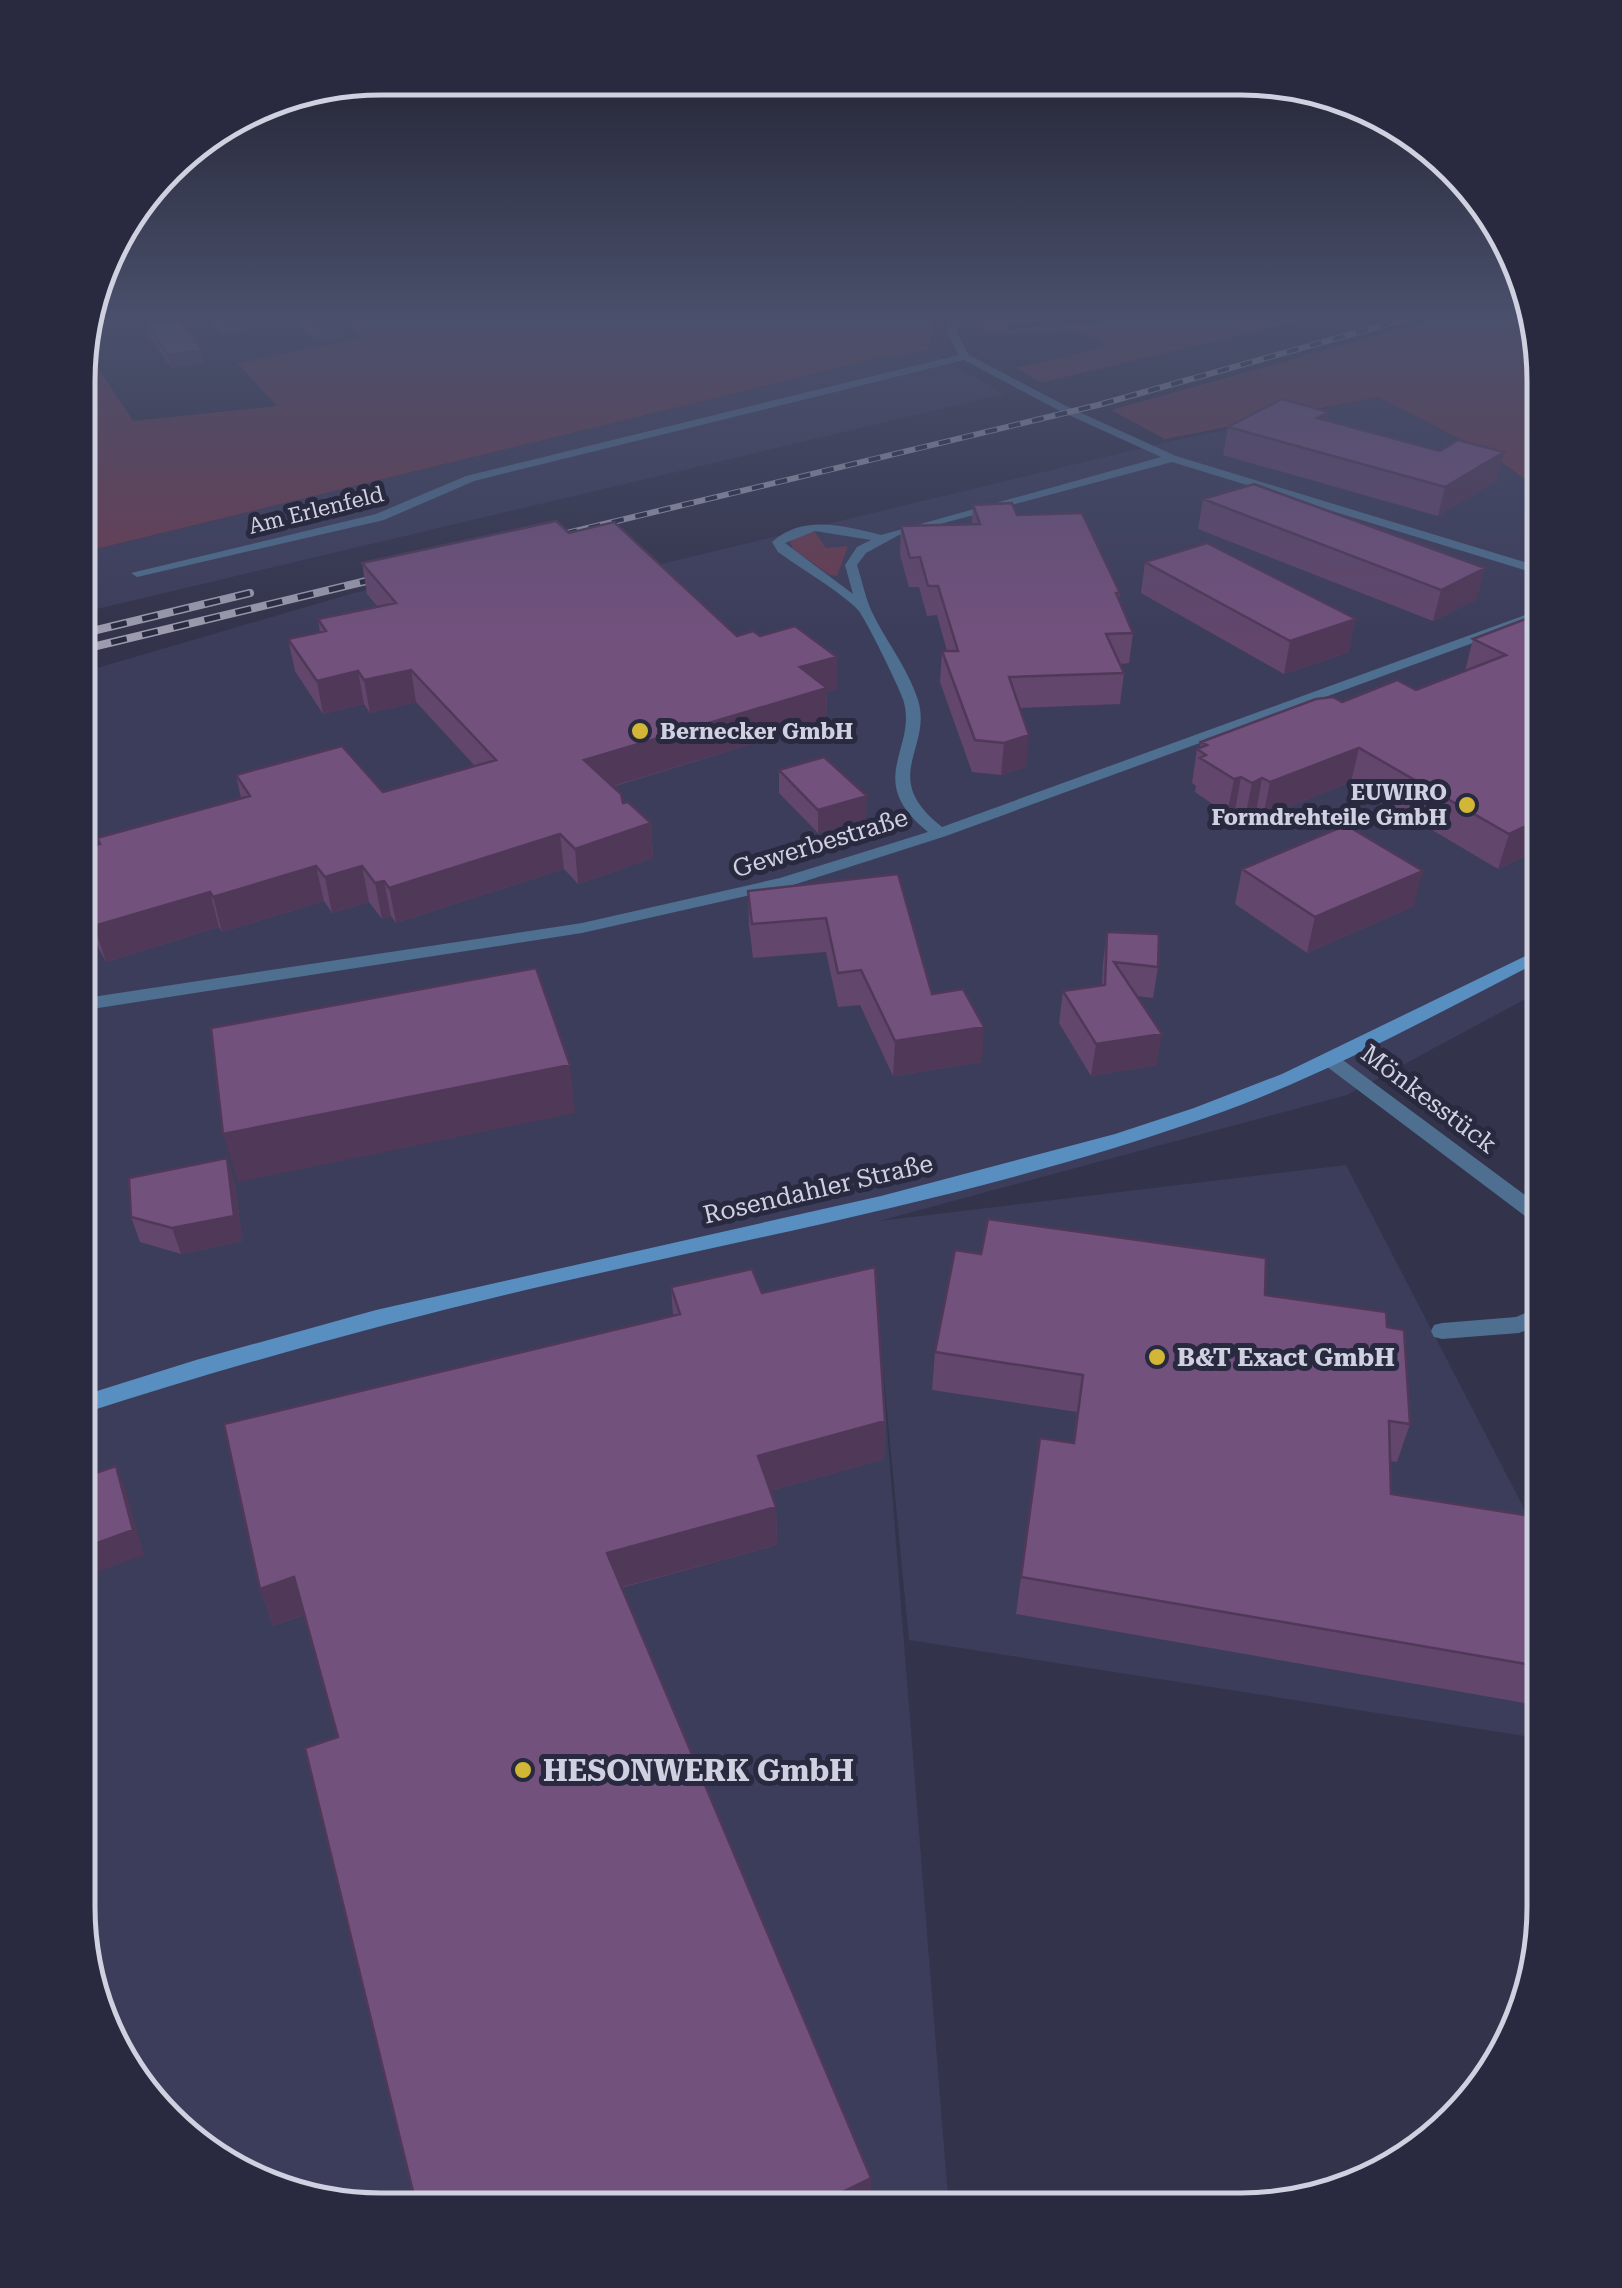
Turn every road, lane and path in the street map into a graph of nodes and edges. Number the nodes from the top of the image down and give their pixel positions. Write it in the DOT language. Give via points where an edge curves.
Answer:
graph roads {
  1 [pos="696,423"];
  2 [pos="1094,423"];
  3 [pos="1172,458"];
  4 [pos="880,538"];
  5 [pos="1527,567"];
  6 [pos="136,572"];
  7 [pos="864,608"];
  8 [pos="1527,619"];
  9 [pos="940,834"];
  10 [pos="1527,961"];
  11 [pos="95,1002"];
  12 [pos="1329,1059"];
  13 [pos="1526,1207"];
  14 [pos="1526,1321"];
  15 [pos="1442,1331"];
  16 [pos="95,1401"];
  1 -- 6 [label="street, Am Erlenfeld" via="470,478 380,517"];
  2 -- 3 [label="street"];
  3 -- 4 [label="street"];
  3 -- 5 [label="street"];
  4 -- 7 [label="street" via="851,566"];
  4 -- 7 [label="street" via="818,527 778,542"];
  7 -- 9 [label="street" via="911,700 901,771 908,797"];
  8 -- 9 [label="street, Gewerbestraße"];
  9 -- 11 [label="street, Gewerbestraße" via="638,917"];
  10 -- 12 [label="main road, Rosendahler Straße"];
  12 -- 13 [label="street, Mönkesstück"];
  12 -- 16 [label="main road, Rosendahler Straße" via="1204,1112 1046,1162 867,1210 418,1308"];
  14 -- 15 [label="street"];
}
